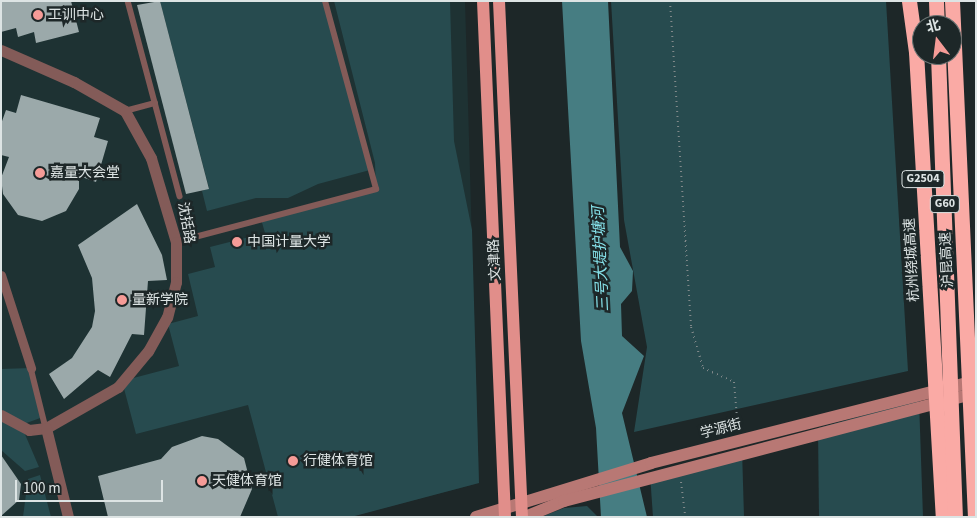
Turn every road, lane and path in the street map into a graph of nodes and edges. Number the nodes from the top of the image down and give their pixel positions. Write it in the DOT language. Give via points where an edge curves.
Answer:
graph roads {
  1 [pos="128,1"];
  2 [pos="325,1"];
  3 [pos="483,1"];
  4 [pos="499,1"];
  5 [pos="670,1"];
  6 [pos="909,1"];
  7 [pos="936,1"];
  8 [pos="952,1"];
  9 [pos="937,15"];
  10 [pos="1,50"];
  11 [pos="938,65"];
  12 [pos="155,103"];
  13 [pos="125,111"];
  14 [pos="180,196"];
  15 [pos="176,242"];
  16 [pos="1,275"];
  17 [pos="31,368"];
  18 [pos="976,381"];
  19 [pos="976,393"];
  20 [pos="1,414"];
  21 [pos="46,428"];
  22 [pos="738,440"];
  23 [pos="946,440"];
  24 [pos="679,472"];
  25 [pos="524,503"];
  26 [pos="505,513"];
  27 [pos="68,517"];
  28 [pos="476,517"];
  29 [pos="524,517"];
  30 [pos="685,517"];
  31 [pos="943,517"];
  32 [pos="956,517"];
  33 [pos="974,517"];
  1 -- 12 [label="lane"];
  2 -- 15 [label="lane" via="376,189"];
  3 -- 26 [label="main road, 文津路"];
  4 -- 25 [label="main road, 文津路"];
  5 -- 22 [label="path" via="690,327 703,368 734,382"];
  6 -- 23 [label="highway, 杭州绕城高速 / G2504" via="916,52 934,357"];
  7 -- 9 [label="highway"];
  8 -- 33 [label="highway, 沪昆高速 / G60"];
  10 -- 13 [label="street" via="74,82"];
  11 -- 23 [label="highway, 沪昆高速 / G60" via="950,353"];
  12 -- 13 [label="lane"];
  12 -- 14 [label="lane"];
  13 -- 15 [label="street, 沈括路" via="151,158"];
  15 -- 21 [label="street, 沈括路" via="176,282 166,316 148,351 118,387"];
  16 -- 17 [label="street"];
  17 -- 21 [label="lane"];
  18 -- 22 [label="main road, 学源街"];
  19 -- 24 [label="main road"];
  20 -- 21 [label="street" via="29,430"];
  21 -- 27 [label="street"];
  22 -- 25 [label="main road, 学源街" via="560,488"];
  23 -- 31 [label="highway, 杭州绕城高速 / G2504"];
  23 -- 32 [label="highway, 沪昆高速 / G60"];
  24 -- 29 [label="main road" via="586,496"];
  24 -- 30 [label="path"];
  25 -- 26 [label="main road, 学源街"];
  25 -- 29 [label="main road, 文津路"];
  26 -- 28 [label="main road, 学源街"];
}
